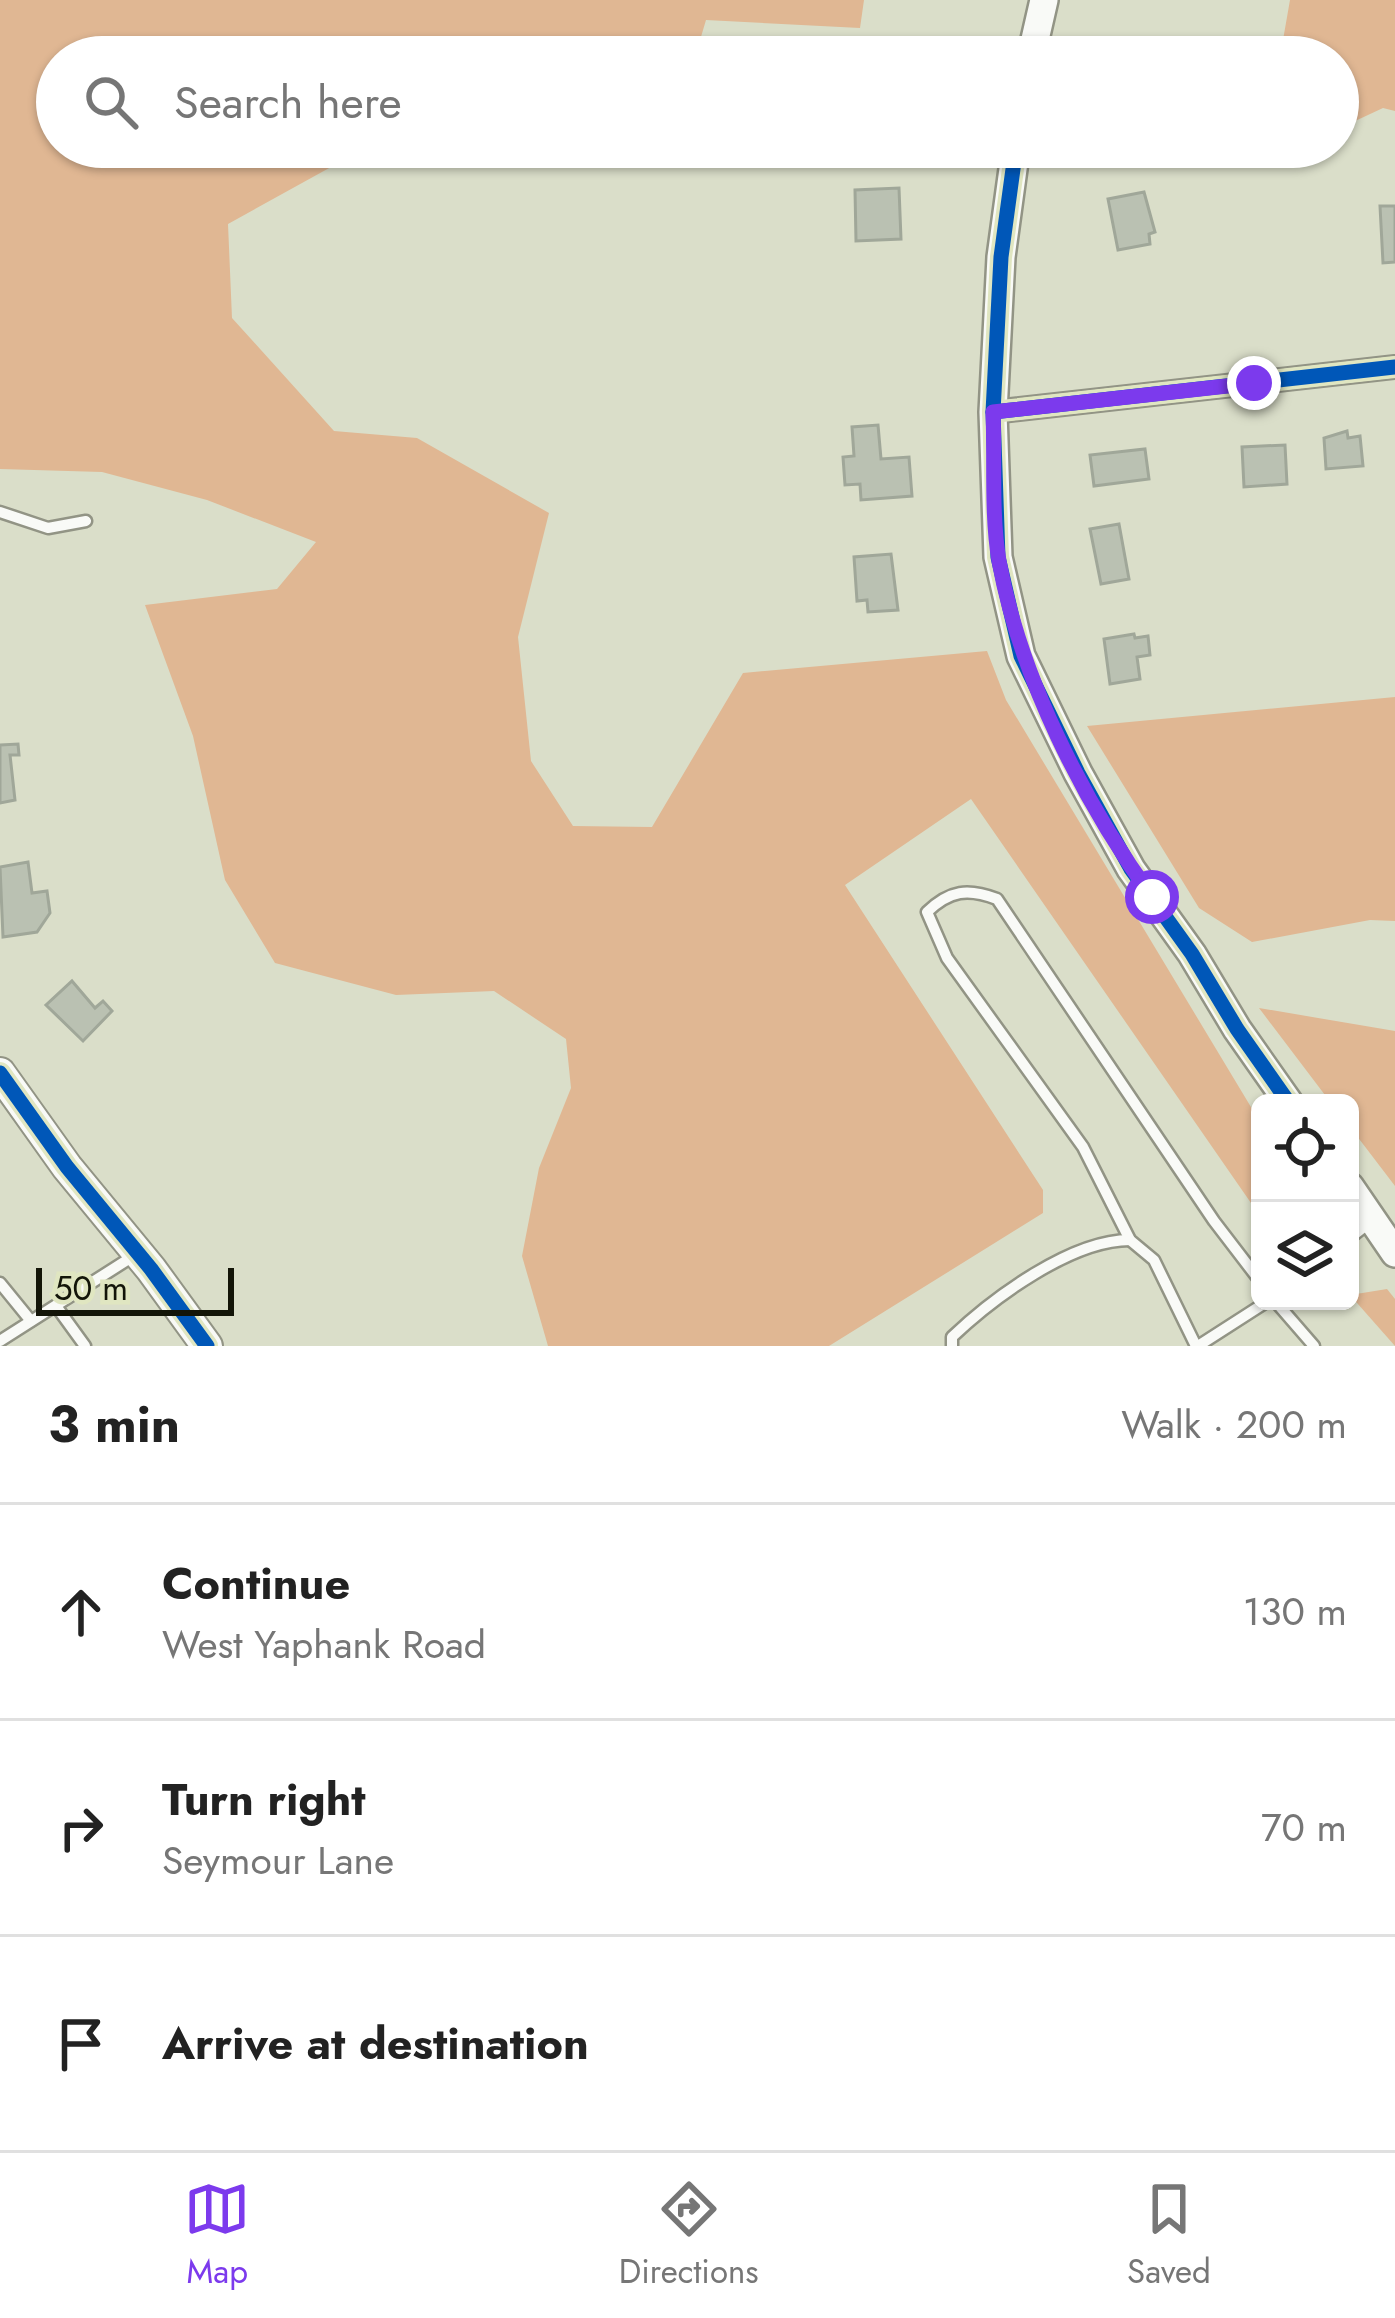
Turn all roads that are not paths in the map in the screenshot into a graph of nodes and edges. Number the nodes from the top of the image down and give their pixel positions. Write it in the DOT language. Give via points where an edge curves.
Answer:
graph roads {
  1 [pos="1044,0"];
  2 [pos="1036,36"];
  3 [pos="1013,168"];
  4 [pos="1395,367"];
  5 [pos="993,412"];
  6 [pos="0,512"];
  7 [pos="86,520"];
  8 [pos="0,1072"];
  9 [pos="1283,1094"];
  10 [pos="1359,1200"];
  11 [pos="1373,1220"];
  12 [pos="1359,1231"];
  13 [pos="1130,1240"];
  14 [pos="138,1253"];
  15 [pos="1395,1253"];
  16 [pos="1251,1270"];
  17 [pos="0,1283"];
  18 [pos="56,1306"];
  19 [pos="1257,1310"];
  20 [pos="1280,1310"];
  21 [pos="31,1321"];
  22 [pos="0,1341"];
  23 [pos="85,1346"];
  24 [pos="207,1346"];
  25 [pos="952,1346"];
  26 [pos="1197,1346"];
  27 [pos="1314,1346"];
  1 -- 2 [label="street"];
  3 -- 5 [label="street"];
  4 -- 5 [label="street"];
  5 -- 9 [label="street" via="998,556 1021,656 1131,868"];
  6 -- 7 [label="lane" via="48,528"];
  8 -- 14 [label="main road"];
  10 -- 11 [label="street"];
  11 -- 12 [label="lane"];
  11 -- 15 [label="street"];
  13 -- 16 [label="lane" via="1083,1148 947,958 927,912 945,895 974,890 997,899"];
  13 -- 25 [label="lane" via="1108,1240 1035,1274 974,1317"];
  13 -- 26 [label="lane" via="1154,1260"];
  14 -- 18 [label="lane"];
  14 -- 24 [label="main road"];
  17 -- 21 [label="lane"];
  18 -- 21 [label="lane"];
  18 -- 23 [label="lane"];
  19 -- 26 [label="lane"];
  20 -- 27 [label="lane"];
  21 -- 22 [label="lane"];
}
